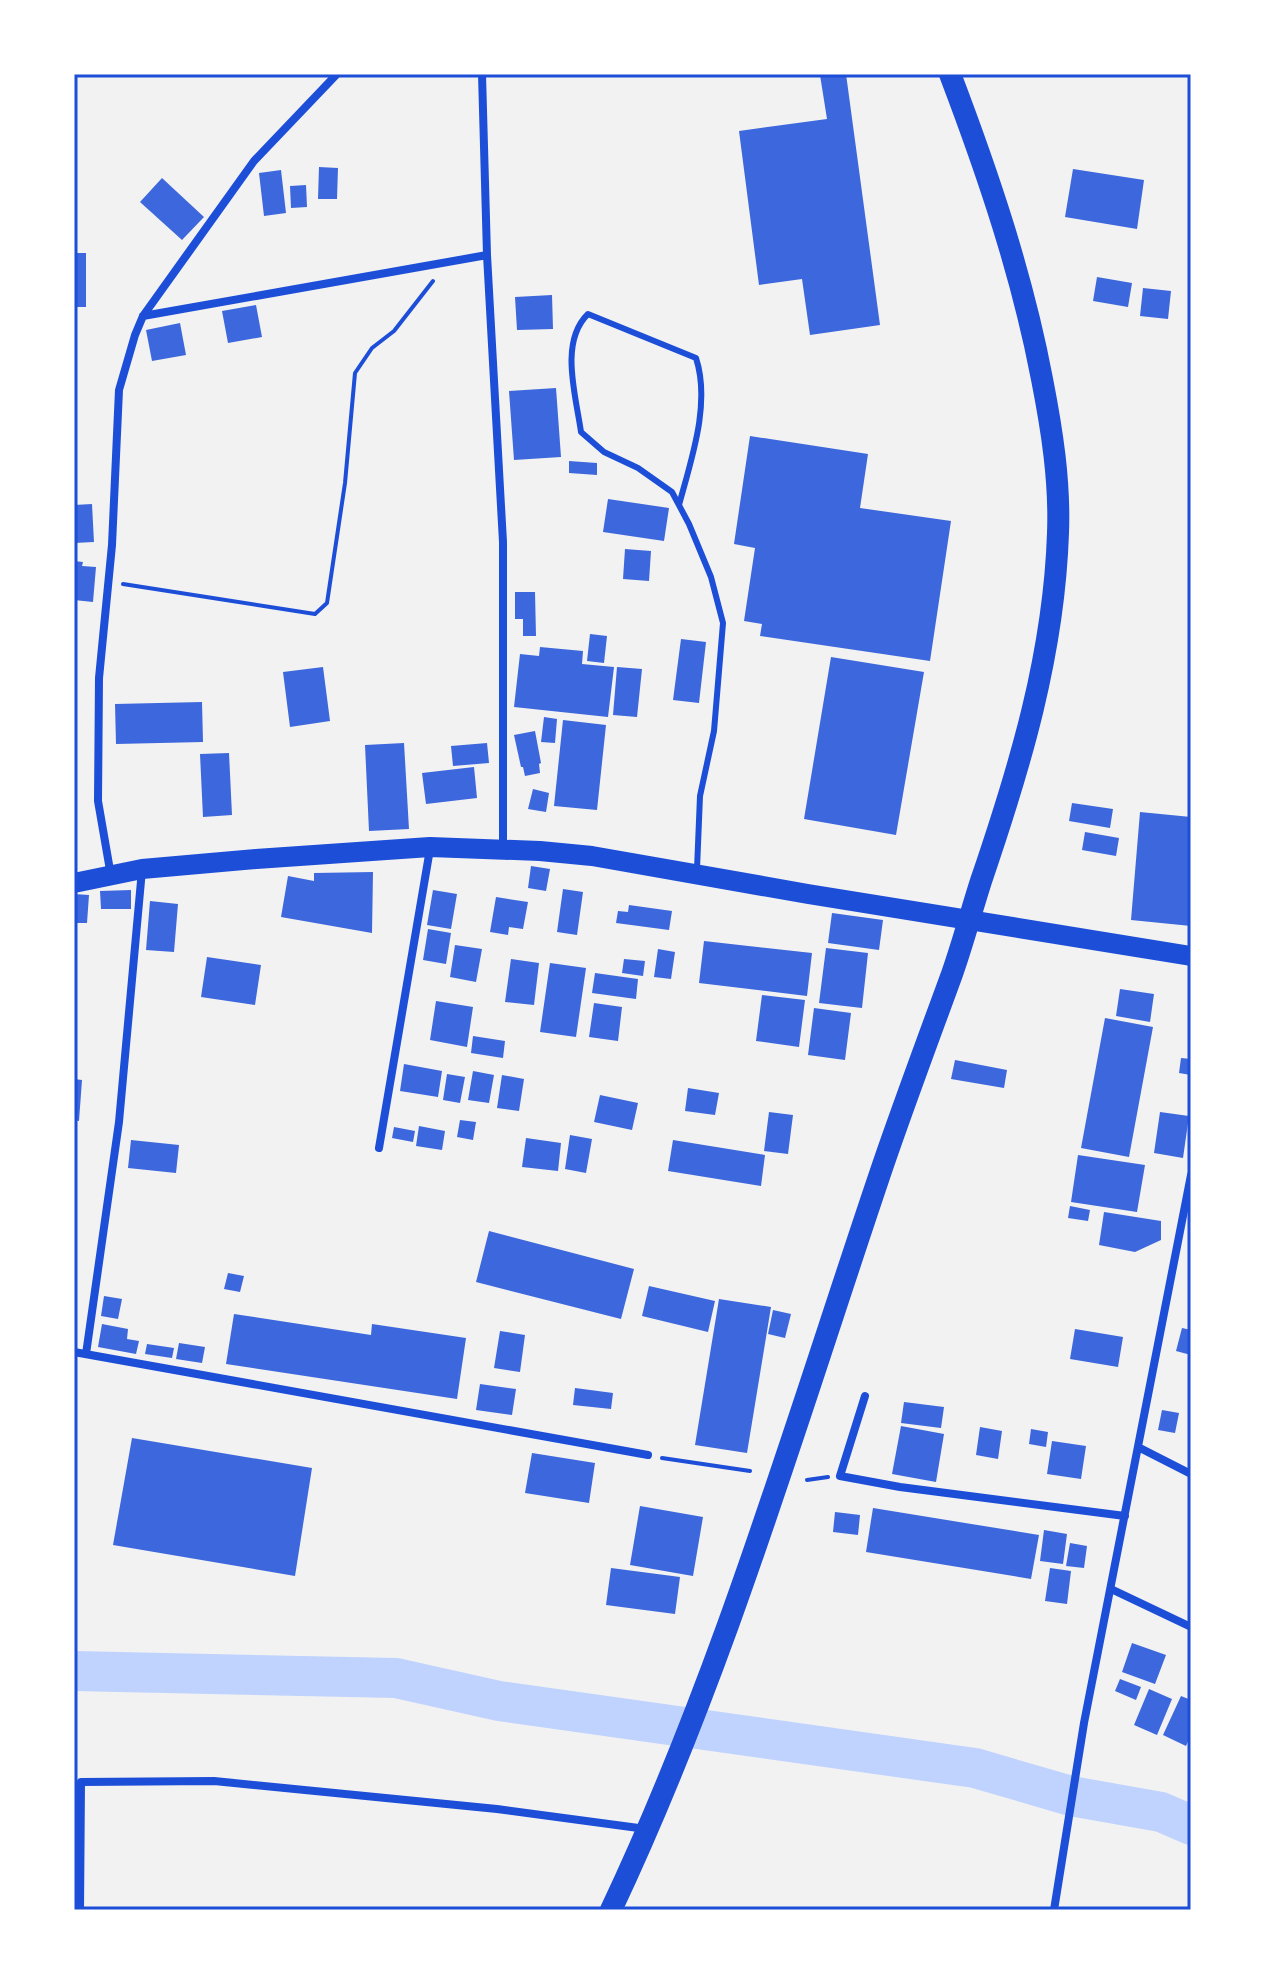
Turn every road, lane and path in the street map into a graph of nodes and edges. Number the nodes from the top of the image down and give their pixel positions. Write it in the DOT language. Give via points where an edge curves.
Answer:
graph roads {
  1 [pos="337,74"];
  2 [pos="482,74"];
  3 [pos="950,74"];
  4 [pos="487,255"];
  5 [pos="451,261"];
  6 [pos="143,316"];
  7 [pos="679,505"];
  8 [pos="109,582"];
  9 [pos="430,847"];
  10 [pos="503,849"];
  11 [pos="142,869"];
  12 [pos="696,873"];
  13 [pos="111,877"];
  14 [pos="74,883"];
  15 [pos="969,919"];
  16 [pos="1191,956"];
  17 [pos="379,1148"];
  18 [pos="1191,1175"];
  19 [pos="74,1352"];
  20 [pos="86,1354"];
  21 [pos="865,1396"];
  22 [pos="1138,1447"];
  23 [pos="648,1455"];
  24 [pos="750,1471"];
  25 [pos="1191,1474"];
  26 [pos="839,1475"];
  27 [pos="807,1480"];
  28 [pos="1125,1516"];
  29 [pos="1111,1589"];
  30 [pos="1191,1627"];
  31 [pos="647,1829"];
  32 [pos="80,1910"];
  33 [pos="611,1910"];
  34 [pos="1054,1910"];
  1 -- 6 [label="street" via="254,161"];
  2 -- 4 [label="street"];
  3 -- 15 [label="highway" via="991,183 1026,304 1056,463 1058,530 1053,614 1033,712"];
  4 -- 5 [label="street"];
  4 -- 10 [label="street" via="503,542"];
  5 -- 6 [label="street"];
  5 -- 8 [label="path" via="355,373 327,603 315,614"];
  6 -- 8 [label="street" via="119,390"];
  7 -- 7 [label="lane" via="672,492 604,452 581,432 571,358 578,323 588,314 696,358 702,376 699,413"];
  7 -- 12 [label="lane" via="711,577 723,623 714,731 700,796"];
  8 -- 13 [label="street" via="99,678 98,801"];
  9 -- 10 [label="main road"];
  9 -- 11 [label="main road"];
  9 -- 17 [label="street"];
  10 -- 12 [label="main road" via="592,856"];
  11 -- 13 [label="main road"];
  11 -- 20 [label="street" via="119,1122"];
  12 -- 15 [label="main road"];
  13 -- 14 [label="main road"];
  15 -- 16 [label="main road"];
  15 -- 31 [label="highway" via="724,1634"];
  18 -- 22 [label="street"];
  19 -- 20 [label="street"];
  20 -- 23 [label="street"];
  21 -- 26 [label="street"];
  22 -- 25 [label="street"];
  22 -- 28 [label="street"];
  23 -- 24 [label="path"];
  26 -- 27 [label="path"];
  26 -- 28 [label="street"];
  28 -- 29 [label="street"];
  29 -- 30 [label="street"];
  29 -- 34 [label="street"];
  31 -- 32 [label="street" via="214,1781 81,1782"];
  31 -- 33 [label="highway"];
}
